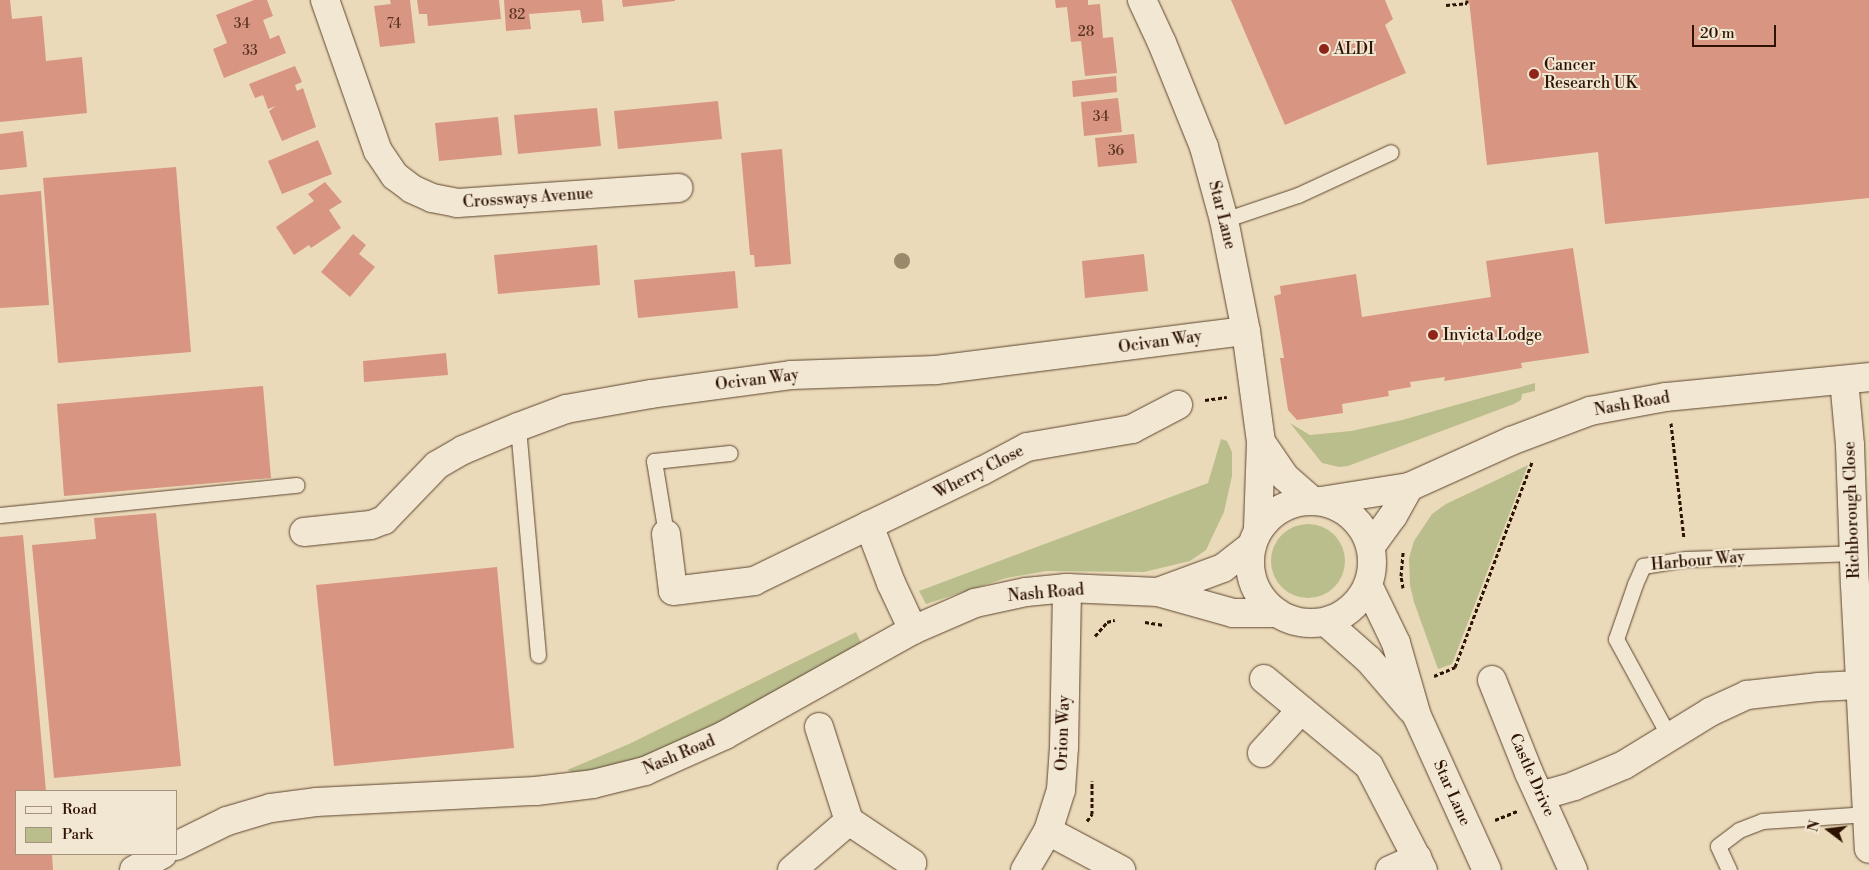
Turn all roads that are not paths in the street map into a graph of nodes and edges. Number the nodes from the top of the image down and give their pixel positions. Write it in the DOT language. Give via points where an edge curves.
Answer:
graph roads {
  1 [pos="325,0"];
  2 [pos="1142,0"];
  3 [pos="1391,152"];
  4 [pos="678,188"];
  5 [pos="1224,220"];
  6 [pos="1246,331"];
  7 [pos="1856,379"];
  8 [pos="1178,405"];
  9 [pos="518,427"];
  10 [pos="1261,442"];
  11 [pos="730,453"];
  12 [pos="296,485"];
  13 [pos="1409,487"];
  14 [pos="1316,500"];
  15 [pos="0,515"];
  16 [pos="869,526"];
  17 [pos="304,532"];
  18 [pos="666,534"];
  19 [pos="1255,538"];
  20 [pos="1371,546"];
  21 [pos="1854,553"];
  22 [pos="1368,585"];
  23 [pos="1862,585"];
  24 [pos="1067,588"];
  25 [pos="1158,592"];
  26 [pos="1277,613"];
  27 [pos="1326,622"];
  28 [pos="913,630"];
  29 [pos="538,655"];
  30 [pos="1264,679"];
  31 [pos="1492,680"];
  32 [pos="1860,685"];
  33 [pos="1302,710"];
  34 [pos="1417,716"];
  35 [pos="818,727"];
  36 [pos="1670,738"];
  37 [pos="1262,753"];
  38 [pos="1540,796"];
  39 [pos="1868,814"];
  40 [pos="849,821"];
  41 [pos="1048,831"];
  42 [pos="178,845"];
  43 [pos="1869,849"];
  44 [pos="161,855"];
  45 [pos="912,863"];
  46 [pos="1420,864"];
  47 [pos="138,869"];
  48 [pos="792,870"];
  49 [pos="1025,870"];
  50 [pos="1121,870"];
  51 [pos="1390,870"];
  52 [pos="1487,870"];
  53 [pos="1573,870"];
  54 [pos="1729,870"];
  1 -- 4 [label="street, Crossways Avenue" via="378,151 395,176 412,189 432,198 457,203"];
  2 -- 5 [label="street, Star Lane" via="1204,147"];
  3 -- 5 [label="lane" via="1298,195"];
  5 -- 6 [label="street, Star Lane"];
  6 -- 9 [label="street, Ocivan Way" via="936,370 791,375 566,409"];
  6 -- 10 [label="street, Star Lane"];
  7 -- 13 [label="street, Nash Road" via="1666,397 1590,411 1511,441"];
  7 -- 21 [label="street, Richborough Close" via="1850,445"];
  8 -- 16 [label="street, Wherry Close" via="1132,429 1027,447"];
  9 -- 17 [label="street, Ocivan Way" via="463,450 437,465 384,520 372,526"];
  9 -- 29 [label="lane"];
  10 -- 14 [label="street, Star Lane" via="1285,477"];
  10 -- 19 [label="street, Star Lane"];
  11 -- 18 [label="lane" via="654,461"];
  12 -- 15 [label="lane"];
  13 -- 14 [label="street, Nash Road"];
  13 -- 20 [label="street"];
  14 -- 19 [label="street" via="1290,504 1272,514"];
  14 -- 20 [label="street" via="1338,506 1352,516 1364,530"];
  16 -- 18 [label="street, Wherry Close" via="754,580 673,590"];
  16 -- 28 [label="street"];
  19 -- 25 [label="street, Nash Road" via="1223,568"];
  19 -- 26 [label="street" via="1250,564 1254,583 1263,600"];
  20 -- 22 [label="street" via="1372,573"];
  21 -- 23 [label="street, Richborough Close"];
  21 -- 36 [label="lane, Harbour Way" via="1686,559 1644,566 1616,639"];
  22 -- 27 [label="street" via="1344,614"];
  22 -- 34 [label="street, Star Lane" via="1396,643"];
  23 -- 32 [label="street, Richborough Close"];
  24 -- 25 [label="street, Nash Road"];
  24 -- 28 [label="street, Nash Road" via="1026,592 975,603"];
  24 -- 41 [label="street, Orion Way" via="1061,790"];
  25 -- 26 [label="street, Nash Road" via="1233,614"];
  26 -- 27 [label="street" via="1309,624"];
  27 -- 34 [label="street, Star Lane" via="1369,660"];
  28 -- 42 [label="street, Nash Road" via="725,735 644,771 593,784 536,791 316,802 270,808 227,821"];
  30 -- 33 [label="street"];
  31 -- 38 [label="street, Castle Drive"];
  32 -- 36 [label="street" via="1747,695 1710,712"];
  32 -- 39 [label="street, Richborough Close"];
  33 -- 37 [label="street"];
  33 -- 46 [label="street" via="1369,766"];
  34 -- 52 [label="street, Star Lane"];
  35 -- 40 [label="street"];
  36 -- 38 [label="street" via="1600,776"];
  38 -- 53 [label="street, Castle Drive"];
  39 -- 43 [label="street, Richborough Close"];
  39 -- 54 [label="lane" via="1762,821 1739,830 1718,846"];
  40 -- 45 [label="street"];
  40 -- 48 [label="street"];
  41 -- 49 [label="street, Orion Way"];
  41 -- 50 [label="street"];
  44 -- 47 [label="street"];
  46 -- 51 [label="street"];
}
